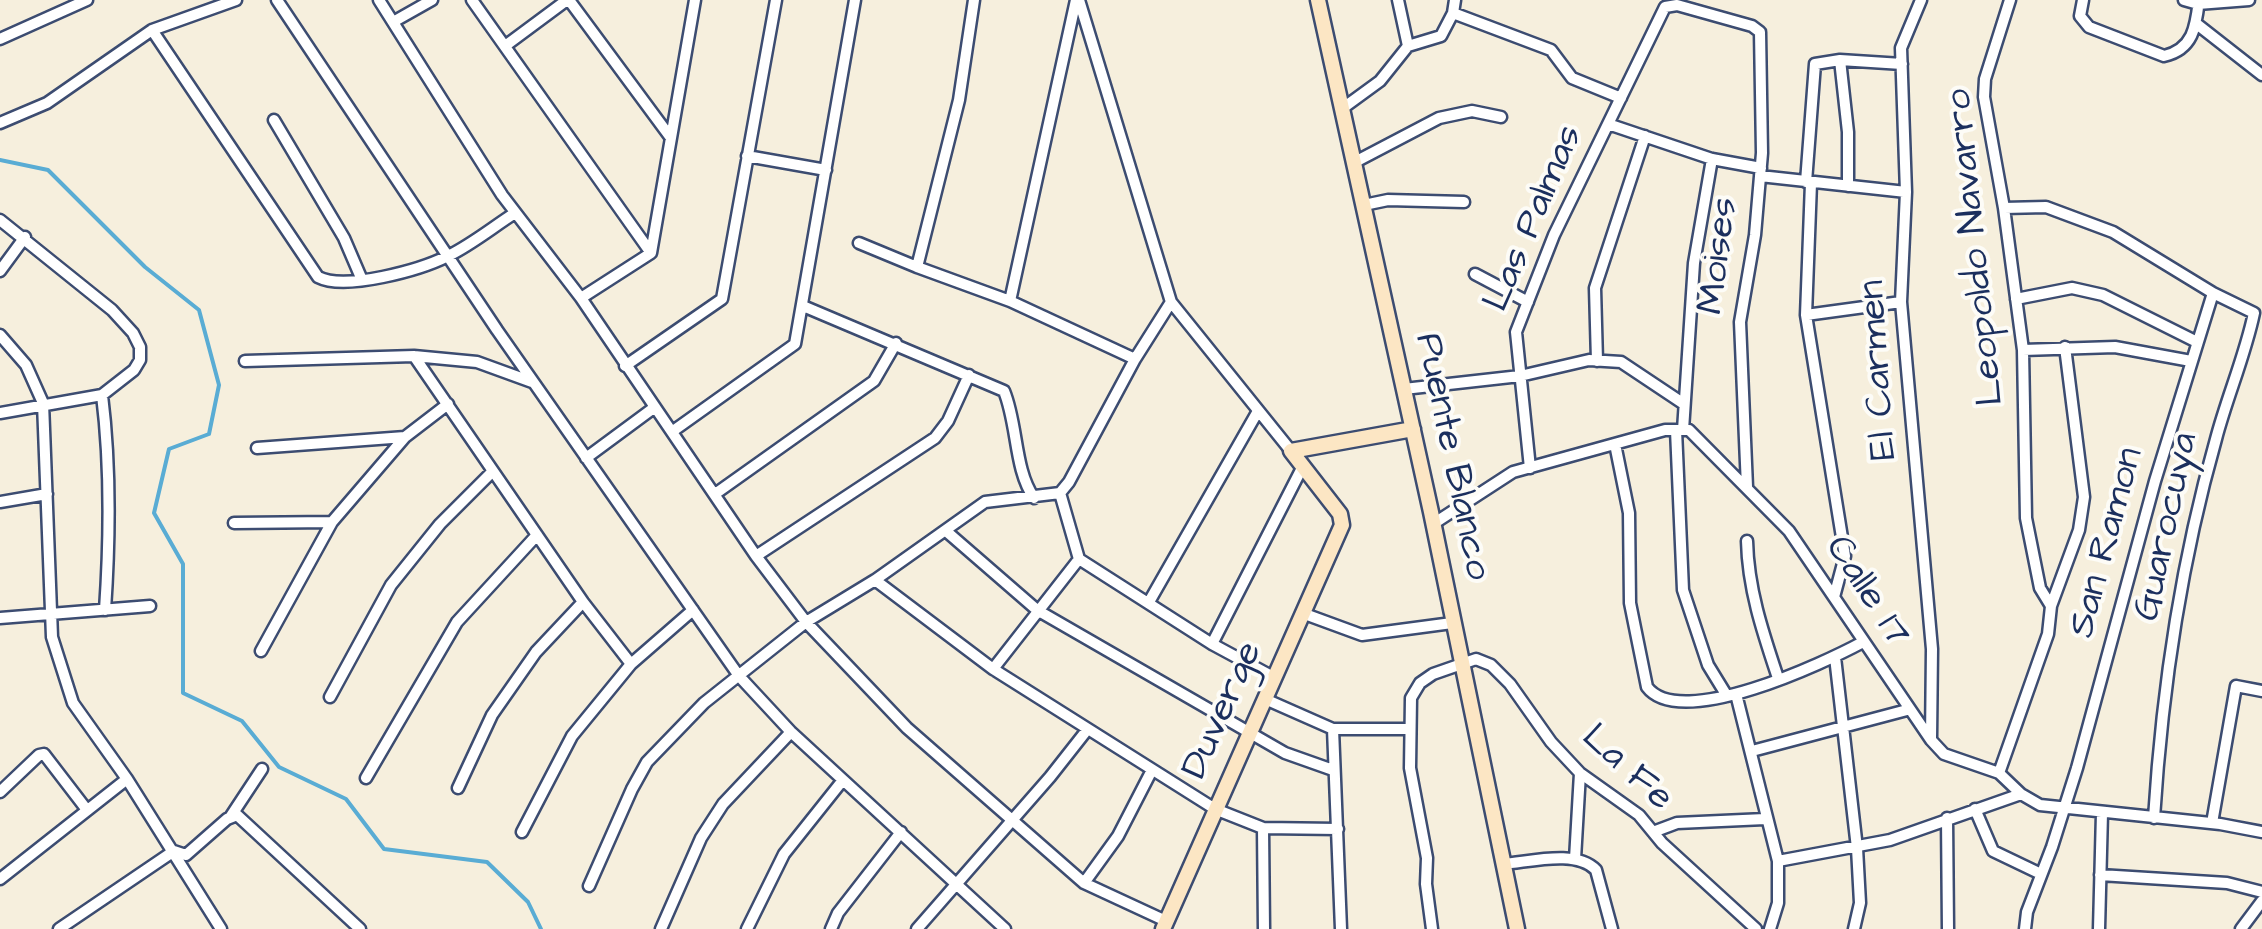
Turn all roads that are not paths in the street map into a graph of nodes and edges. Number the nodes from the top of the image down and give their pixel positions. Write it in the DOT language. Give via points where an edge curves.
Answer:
graph roads {
  1 [pos="88,0"];
  2 [pos="236,0"];
  3 [pos="277,0"];
  4 [pos="379,0"];
  5 [pos="432,0"];
  6 [pos="472,0"];
  7 [pos="568,0"];
  8 [pos="696,0"];
  9 [pos="776,0"];
  10 [pos="855,0"];
  11 [pos="974,0"];
  12 [pos="1078,0"];
  13 [pos="1318,0"];
  14 [pos="1398,0"];
  15 [pos="1456,0"];
  16 [pos="1921,0"];
  17 [pos="2010,0"];
  18 [pos="2083,0"];
  19 [pos="2184,0"];
  20 [pos="2248,0"];
  21 [pos="2198,2"];
  22 [pos="1665,7"];
  23 [pos="1453,13"];
  24 [pos="393,22"];
  25 [pos="2198,26"];
  26 [pos="152,30"];
  27 [pos="0,39"];
  28 [pos="504,46"];
  29 [pos="1408,46"];
  30 [pos="1840,60"];
  31 [pos="1902,64"];
  32 [pos="2262,75"];
  33 [pos="1621,98"];
  34 [pos="1343,108"];
  35 [pos="1502,116"];
  36 [pos="274,120"];
  37 [pos="0,122"];
  38 [pos="1608,124"];
  39 [pos="1645,136"];
  40 [pos="672,138"];
  41 [pos="747,156"];
  42 [pos="1712,159"];
  43 [pos="1354,162"];
  44 [pos="826,170"];
  45 [pos="1760,172"];
  46 [pos="1809,183"];
  47 [pos="1848,186"];
  48 [pos="1906,192"];
  49 [pos="1464,202"];
  50 [pos="1364,205"];
  51 [pos="2004,208"];
  52 [pos="515,212"];
  53 [pos="0,220"];
  54 [pos="25,238"];
  55 [pos="858,244"];
  56 [pos="652,253"];
  57 [pos="448,256"];
  58 [pos="917,268"];
  59 [pos="0,271"];
  60 [pos="1474,274"];
  61 [pos="362,280"];
  62 [pos="2212,293"];
  63 [pos="581,298"];
  64 [pos="2016,299"];
  65 [pos="1010,300"];
  66 [pos="1171,302"];
  67 [pos="1528,302"];
  68 [pos="1900,302"];
  69 [pos="803,306"];
  70 [pos="1806,315"];
  71 [pos="0,335"];
  72 [pos="2197,342"];
  73 [pos="896,343"];
  74 [pos="2065,348"];
  75 [pos="2023,350"];
  76 [pos="414,356"];
  77 [pos="1134,359"];
  78 [pos="245,361"];
  79 [pos="1597,361"];
  80 [pos="2191,361"];
  81 [pos="626,366"];
  82 [pos="969,375"];
  83 [pos="1520,376"];
  84 [pos="533,382"];
  85 [pos="1404,389"];
  86 [pos="102,395"];
  87 [pos="43,404"];
  88 [pos="448,404"];
  89 [pos="1684,404"];
  90 [pos="655,407"];
  91 [pos="0,412"];
  92 [pos="1258,412"];
  93 [pos="1413,429"];
  94 [pos="1680,430"];
  95 [pos="674,431"];
  96 [pos="405,437"];
  97 [pos="1615,444"];
  98 [pos="257,448"];
  99 [pos="1291,451"];
  100 [pos="586,458"];
  101 [pos="1303,466"];
  102 [pos="1530,468"];
  103 [pos="492,471"];
  104 [pos="1747,487"];
  105 [pos="1060,493"];
  106 [pos="47,494"];
  107 [pos="715,494"];
  108 [pos="1034,498"];
  109 [pos="0,502"];
  110 [pos="332,522"];
  111 [pos="234,523"];
  112 [pos="1433,524"];
  113 [pos="946,530"];
  114 [pos="538,535"];
  115 [pos="1746,541"];
  116 [pos="756,556"];
  117 [pos="1079,560"];
  118 [pos="874,580"];
  119 [pos="1834,597"];
  120 [pos="584,602"];
  121 [pos="1150,602"];
  122 [pos="150,606"];
  123 [pos="2051,606"];
  124 [pos="105,610"];
  125 [pos="692,610"];
  126 [pos="1037,610"];
  127 [pos="1302,613"];
  128 [pos="51,616"];
  129 [pos="0,618"];
  130 [pos="806,622"];
  131 [pos="1452,623"];
  132 [pos="1863,642"];
  133 [pos="1212,644"];
  134 [pos="261,651"];
  135 [pos="1835,657"];
  136 [pos="1461,663"];
  137 [pos="631,664"];
  138 [pos="993,668"];
  139 [pos="739,676"];
  140 [pos="1274,678"];
  141 [pos="1778,678"];
  142 [pos="2262,691"];
  143 [pos="1731,695"];
  144 [pos="330,697"];
  145 [pos="1265,699"];
  146 [pos="1907,710"];
  147 [pos="1843,727"];
  148 [pos="1333,729"];
  149 [pos="1410,729"];
  150 [pos="1087,730"];
  151 [pos="791,732"];
  152 [pos="1251,732"];
  153 [pos="1931,740"];
  154 [pos="1752,751"];
  155 [pos="262,769"];
  156 [pos="1152,770"];
  157 [pos="1334,770"];
  158 [pos="1999,772"];
  159 [pos="1580,774"];
  160 [pos="366,778"];
  161 [pos="127,779"];
  162 [pos="843,780"];
  163 [pos="458,788"];
  164 [pos="0,792"];
  165 [pos="2021,794"];
  166 [pos="1975,808"];
  167 [pos="1215,809"];
  168 [pos="86,810"];
  169 [pos="2064,810"];
  170 [pos="2102,813"];
  171 [pos="234,816"];
  172 [pos="1012,818"];
  173 [pos="1946,818"];
  174 [pos="2154,818"];
  175 [pos="1766,819"];
  176 [pos="2212,823"];
  177 [pos="1263,828"];
  178 [pos="1338,829"];
  179 [pos="522,832"];
  180 [pos="901,832"];
  181 [pos="1653,832"];
  182 [pos="2262,832"];
  183 [pos="1857,848"];
  184 [pos="174,851"];
  185 [pos="1575,859"];
  186 [pos="1778,860"];
  187 [pos="1503,864"];
  188 [pos="2042,874"];
  189 [pos="2100,876"];
  190 [pos="0,879"];
  191 [pos="1084,883"];
  192 [pos="958,884"];
  193 [pos="589,886"];
  194 [pos="2262,892"];
  195 [pos="2262,901"];
  196 [pos="1164,925"];
  197 [pos="217,927"];
  198 [pos="59,929"];
  199 [pos="360,929"];
  200 [pos="661,929"];
  201 [pos="747,929"];
  202 [pos="830,929"];
  203 [pos="917,929"];
  204 [pos="1005,929"];
  205 [pos="1264,929"];
  206 [pos="1341,929"];
  207 [pos="1432,929"];
  208 [pos="1517,929"];
  209 [pos="1612,929"];
  210 [pos="1756,929"];
  211 [pos="1770,929"];
  212 [pos="1854,929"];
  213 [pos="1948,929"];
  214 [pos="2024,929"];
  215 [pos="2099,929"];
  216 [pos="2241,929"];
  1 -- 27 [label="street"];
  2 -- 26 [label="street"];
  3 -- 57 [label="street"];
  4 -- 24 [label="street"];
  5 -- 24 [label="street"];
  6 -- 28 [label="street"];
  7 -- 28 [label="street"];
  7 -- 40 [label="street"];
  8 -- 40 [label="street"];
  9 -- 41 [label="street"];
  10 -- 44 [label="street"];
  11 -- 58 [label="street" via="959,100"];
  12 -- 65 [label="street"];
  12 -- 66 [label="street"];
  13 -- 34 [label="street, Puente Blanco"];
  14 -- 29 [label="street"];
  15 -- 23 [label="street"];
  16 -- 31 [label="street, El Carmen" via="1901,48"];
  17 -- 51 [label="street, Leopoldo Navarro" via="1984,97"];
  18 -- 25 [label="street" via="2080,16 2089,27 2164,56 2180,50"];
  19 -- 21 [label="street"];
  20 -- 21 [label="street"];
  21 -- 25 [label="street"];
  22 -- 33 [label="street, Las Palmas"];
  22 -- 45 [label="street, Moises" via="1760,32"];
  23 -- 29 [label="street" via="1441,36"];
  23 -- 33 [label="street" via="1551,50 1572,78"];
  24 -- 52 [label="street"];
  25 -- 32 [label="street"];
  26 -- 37 [label="street" via="47,103"];
  26 -- 61 [label="street" via="310,269 328,282"];
  28 -- 56 [label="street"];
  29 -- 34 [label="street" via="1380,81"];
  30 -- 31 [label="street"];
  30 -- 46 [label="street" via="1812,68"];
  30 -- 47 [label="street"];
  31 -- 48 [label="street, El Carmen"];
  33 -- 38 [label="street, Las Palmas"];
  34 -- 43 [label="street, Puente Blanco"];
  35 -- 43 [label="street" via="1472,111 1439,118"];
  36 -- 61 [label="street"];
  38 -- 39 [label="street"];
  38 -- 67 [label="street, Las Palmas"];
  39 -- 42 [label="street"];
  39 -- 79 [label="street" via="1595,288"];
  40 -- 56 [label="street"];
  41 -- 44 [label="street"];
  41 -- 81 [label="street" via="722,299"];
  42 -- 45 [label="street"];
  42 -- 89 [label="street" via="1694,263"];
  43 -- 50 [label="street, Puente Blanco"];
  44 -- 69 [label="street"];
  45 -- 46 [label="street"];
  45 -- 104 [label="street, Moises" via="1740,322"];
  46 -- 47 [label="street"];
  46 -- 70 [label="street"];
  47 -- 48 [label="street"];
  48 -- 68 [label="street, El Carmen"];
  49 -- 50 [label="street"];
  50 -- 85 [label="street, Puente Blanco"];
  51 -- 62 [label="street" via="2046,207 2113,232"];
  51 -- 64 [label="street, Leopoldo Navarro"];
  52 -- 57 [label="street"];
  52 -- 63 [label="street"];
  53 -- 54 [label="street"];
  54 -- 59 [label="street"];
  54 -- 86 [label="street" via="112,310 140,348 134,370"];
  55 -- 58 [label="street"];
  56 -- 63 [label="street"];
  57 -- 61 [label="street"];
  57 -- 84 [label="street"];
  58 -- 65 [label="street"];
  60 -- 67 [label="street"];
  62 -- 72 [label="street, San Ramon"];
  62 -- 174 [label="street, Guarocuya" via="2254,314 2186,563 2160,729"];
  63 -- 81 [label="street"];
  64 -- 72 [label="street" via="2072,288 2103,295"];
  64 -- 75 [label="street, Leopoldo Navarro"];
  65 -- 77 [label="street"];
  66 -- 77 [label="street"];
  66 -- 92 [label="street"];
  67 -- 83 [label="street, Las Palmas" via="1516,332"];
  68 -- 70 [label="street"];
  68 -- 153 [label="street, El Carmen" via="1932,649"];
  69 -- 73 [label="street"];
  69 -- 95 [label="street" via="795,344"];
  70 -- 119 [label="street" via="1845,556"];
  71 -- 87 [label="street" via="26,366"];
  72 -- 80 [label="street, San Ramon"];
  73 -- 82 [label="street"];
  73 -- 107 [label="street" via="874,381"];
  74 -- 75 [label="street"];
  74 -- 80 [label="street" via="2116,346"];
  74 -- 123 [label="street" via="2084,497"];
  75 -- 123 [label="street, Leopoldo Navarro" via="2026,518 2040,588"];
  76 -- 78 [label="street"];
  76 -- 84 [label="street" via="477,362"];
  76 -- 88 [label="street"];
  77 -- 105 [label="street"];
  79 -- 83 [label="street"];
  79 -- 89 [label="street" via="1621,362"];
  80 -- 169 [label="street, San Ramon"];
  81 -- 90 [label="street"];
  82 -- 108 [label="street" via="1004,392"];
  82 -- 116 [label="street" via="935,438"];
  83 -- 85 [label="street"];
  83 -- 102 [label="street, Las Palmas"];
  84 -- 100 [label="street"];
  85 -- 93 [label="street, Puente Blanco"];
  86 -- 87 [label="street"];
  86 -- 124 [label="street" via="109,449"];
  87 -- 91 [label="street"];
  87 -- 106 [label="street"];
  88 -- 96 [label="street"];
  88 -- 103 [label="street"];
  89 -- 94 [label="street"];
  90 -- 95 [label="street"];
  90 -- 100 [label="street"];
  92 -- 99 [label="street"];
  92 -- 121 [label="street"];
  93 -- 99 [label="street"];
  93 -- 112 [label="street, Puente Blanco"];
  94 -- 97 [label="street"];
  94 -- 104 [label="street, Calle 17" via="1706,443"];
  94 -- 143 [label="street" via="1683,590 1708,664"];
  95 -- 107 [label="street"];
  96 -- 98 [label="street"];
  96 -- 110 [label="street"];
  97 -- 102 [label="street"];
  97 -- 143 [label="street" via="1629,513 1630,603 1647,687 1659,698 1694,703"];
  99 -- 101 [label="street"];
  100 -- 125 [label="street"];
  101 -- 127 [label="street, Duverge" via="1342,525"];
  101 -- 133 [label="street"];
  102 -- 112 [label="street" via="1513,472"];
  103 -- 114 [label="street"];
  103 -- 144 [label="street" via="391,584"];
  104 -- 119 [label="street, Calle 17" via="1789,531"];
  105 -- 108 [label="street"];
  105 -- 117 [label="street"];
  106 -- 109 [label="street"];
  106 -- 128 [label="street"];
  107 -- 116 [label="street"];
  108 -- 113 [label="street" via="985,502"];
  110 -- 111 [label="street"];
  110 -- 134 [label="street"];
  112 -- 131 [label="street, Puente Blanco"];
  113 -- 118 [label="street"];
  113 -- 126 [label="street"];
  114 -- 120 [label="street"];
  114 -- 160 [label="street" via="457,622"];
  115 -- 141 [label="street" via="1754,598"];
  116 -- 130 [label="street"];
  117 -- 121 [label="street"];
  117 -- 126 [label="street"];
  118 -- 130 [label="street"];
  118 -- 138 [label="street"];
  119 -- 132 [label="street, Calle 17"];
  120 -- 137 [label="street"];
  120 -- 163 [label="street" via="536,652 492,715"];
  121 -- 133 [label="street"];
  122 -- 124 [label="street"];
  123 -- 158 [label="street" via="2048,634"];
  124 -- 128 [label="street"];
  125 -- 137 [label="street"];
  125 -- 139 [label="street"];
  126 -- 138 [label="street"];
  126 -- 152 [label="street"];
  127 -- 131 [label="street" via="1362,634"];
  127 -- 140 [label="street, Duverge"];
  128 -- 129 [label="street"];
  128 -- 161 [label="street" via="73,703"];
  130 -- 139 [label="street"];
  130 -- 172 [label="street" via="907,728"];
  131 -- 136 [label="street, Puente Blanco"];
  132 -- 135 [label="street"];
  132 -- 146 [label="street, Calle 17"];
  133 -- 140 [label="street"];
  135 -- 141 [label="street"];
  135 -- 147 [label="street"];
  136 -- 149 [label="street" via="1420,683 1410,698"];
  136 -- 159 [label="street, La Fe" via="1491,665"];
  136 -- 187 [label="street, Puente Blanco"];
  137 -- 179 [label="street" via="572,736"];
  138 -- 150 [label="street"];
  139 -- 151 [label="street"];
  139 -- 193 [label="street" via="648,762"];
  140 -- 145 [label="street, Duverge"];
  141 -- 143 [label="street"];
  142 -- 176 [label="street" via="2237,686"];
  143 -- 154 [label="street"];
  145 -- 148 [label="street"];
  145 -- 152 [label="street, Duverge"];
  146 -- 147 [label="street"];
  146 -- 153 [label="street, Calle 17"];
  147 -- 154 [label="street"];
  147 -- 183 [label="street"];
  148 -- 149 [label="street"];
  148 -- 157 [label="street"];
  149 -- 207 [label="street"];
  150 -- 156 [label="street"];
  150 -- 172 [label="street"];
  151 -- 162 [label="street"];
  151 -- 200 [label="street" via="723,804"];
  152 -- 157 [label="street"];
  152 -- 167 [label="street, Duverge"];
  153 -- 158 [label="street, Calle 17" via="1944,754"];
  154 -- 175 [label="street"];
  155 -- 171 [label="street"];
  156 -- 167 [label="street"];
  156 -- 191 [label="street"];
  157 -- 178 [label="street"];
  158 -- 165 [label="street, Calle 17"];
  159 -- 181 [label="street, La Fe"];
  159 -- 185 [label="street"];
  161 -- 168 [label="street"];
  161 -- 184 [label="street"];
  162 -- 180 [label="street"];
  162 -- 201 [label="street" via="784,854"];
  164 -- 168 [label="street" via="44,754"];
  165 -- 166 [label="street"];
  165 -- 169 [label="street, Calle 17"];
  166 -- 173 [label="street"];
  166 -- 188 [label="street" via="1994,851"];
  167 -- 177 [label="street"];
  167 -- 196 [label="street, Duverge"];
  168 -- 190 [label="street"];
  169 -- 170 [label="street, Calle 17"];
  169 -- 188 [label="street, San Ramon"];
  170 -- 174 [label="street, Calle 17"];
  170 -- 189 [label="street"];
  171 -- 184 [label="street" via="186,855"];
  171 -- 199 [label="street"];
  172 -- 191 [label="street"];
  172 -- 192 [label="street"];
  173 -- 183 [label="street"];
  173 -- 213 [label="street"];
  174 -- 176 [label="street, Calle 17"];
  175 -- 181 [label="street" via="1677,823"];
  175 -- 186 [label="street"];
  176 -- 182 [label="street, Calle 17"];
  177 -- 178 [label="street"];
  177 -- 205 [label="street"];
  178 -- 206 [label="street"];
  180 -- 192 [label="street"];
  180 -- 202 [label="street"];
  181 -- 210 [label="street, La Fe"];
  183 -- 186 [label="street"];
  183 -- 212 [label="street" via="1860,903"];
  184 -- 197 [label="street"];
  184 -- 198 [label="street"];
  185 -- 187 [label="street"];
  185 -- 209 [label="street" via="1596,870"];
  186 -- 211 [label="street"];
  187 -- 208 [label="street, Puente Blanco"];
  188 -- 214 [label="street, San Ramon"];
  189 -- 194 [label="street" via="2226,883"];
  189 -- 215 [label="street"];
  191 -- 196 [label="street"];
  192 -- 203 [label="street"];
  192 -- 204 [label="street"];
  195 -- 216 [label="street"];
}
